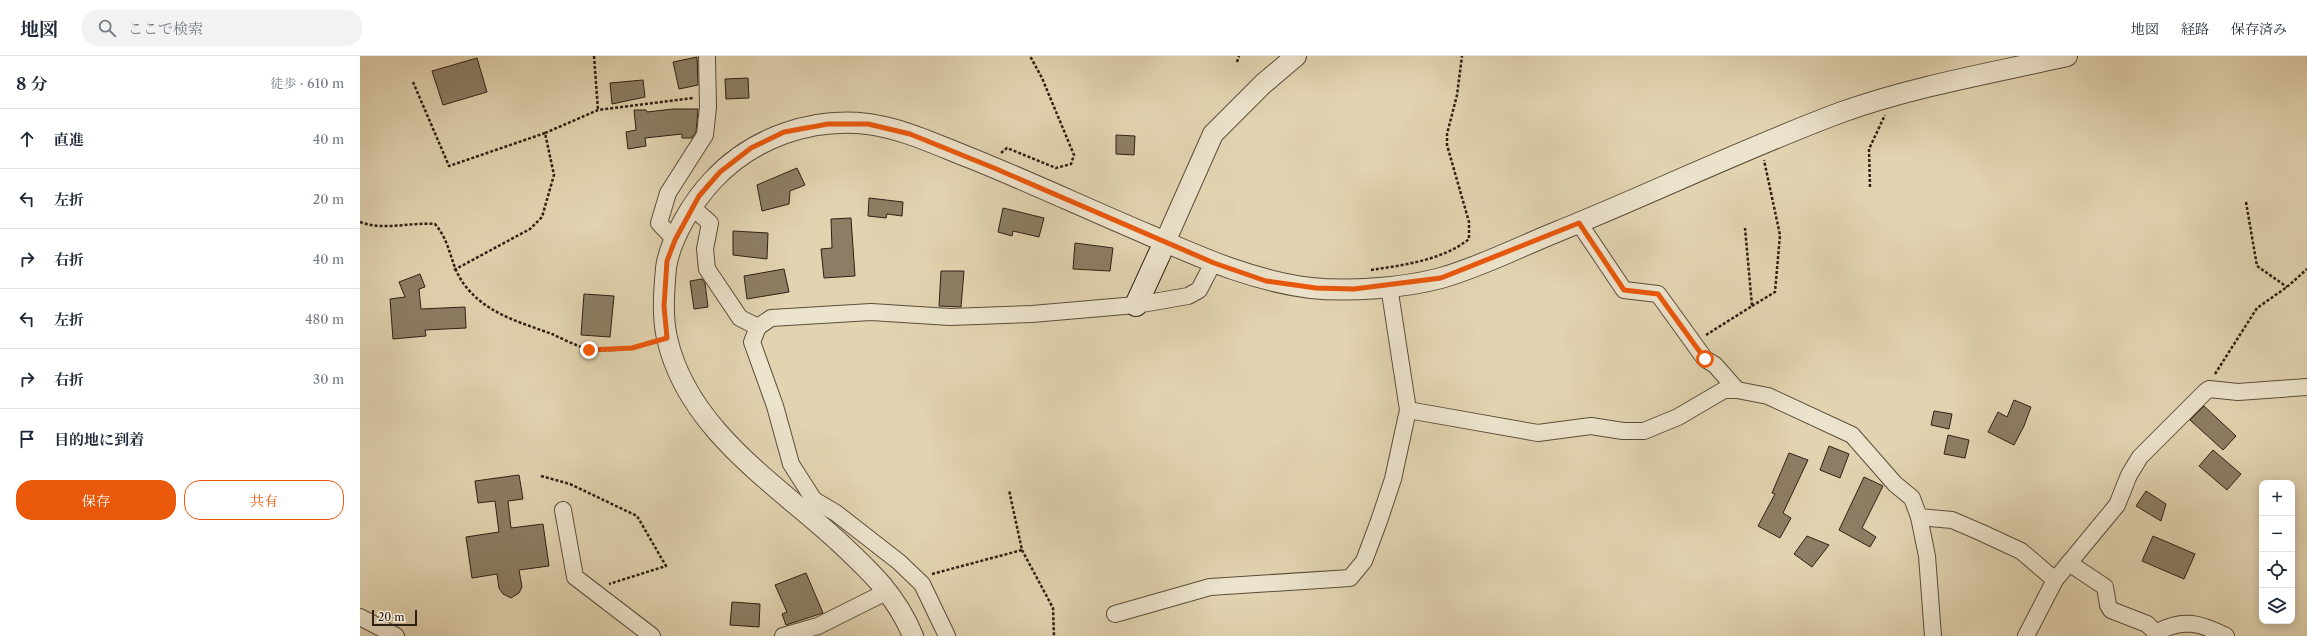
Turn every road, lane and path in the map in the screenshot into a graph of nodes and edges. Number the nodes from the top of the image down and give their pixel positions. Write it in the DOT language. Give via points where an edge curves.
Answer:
graph roads {
  1 [pos="594,56"];
  2 [pos="707,56"];
  3 [pos="1030,56"];
  4 [pos="1239,56"];
  5 [pos="1296,56"];
  6 [pos="1462,56"];
  7 [pos="2067,56"];
  8 [pos="1237,62"];
  9 [pos="413,82"];
  10 [pos="707,96"];
  11 [pos="1894,96"];
  12 [pos="598,110"];
  13 [pos="545,132"];
  14 [pos="1760,146"];
  15 [pos="994,168"];
  16 [pos="1870,187"];
  17 [pos="2246,202"];
  18 [pos="692,208"];
  19 [pos="360,222"];
  20 [pos="1579,223"];
  21 [pos="1745,228"];
  22 [pos="675,240"];
  23 [pos="1165,242"];
  24 [pos="1214,263"];
  25 [pos="2307,269"];
  26 [pos="454,270"];
  27 [pos="1369,270"];
  28 [pos="1389,286"];
  29 [pos="2287,287"];
  30 [pos="1136,305"];
  31 [pos="1752,306"];
  32 [pos="758,327"];
  33 [pos="667,338"];
  34 [pos="1694,343"];
  35 [pos="2307,387"];
  36 [pos="2210,389"];
  37 [pos="1737,390"];
  38 [pos="1408,410"];
  39 [pos="541,476"];
  40 [pos="1009,490"];
  41 [pos="810,506"];
  42 [pos="563,510"];
  43 [pos="1919,517"];
  44 [pos="1022,550"];
  45 [pos="2069,563"];
  46 [pos="916,578"];
  47 [pos="2055,580"];
  48 [pos="886,588"];
  49 [pos="591,590"];
  50 [pos="1115,614"];
  51 [pos="360,617"];
  52 [pos="2158,634"];
  53 [pos="396,636"];
  54 [pos="652,636"];
  55 [pos="783,636"];
  56 [pos="913,636"];
  57 [pos="947,636"];
  58 [pos="1054,636"];
  59 [pos="1933,636"];
  60 [pos="2026,636"];
  61 [pos="2226,636"];
  1 -- 12 [label="path"];
  2 -- 10 [label="street"];
  3 -- 15 [label="path" via="1042,78 1074,155 1071,164 1056,168 1007,148 1002,151"];
  4 -- 8 [label="path"];
  5 -- 23 [label="street" via="1213,134"];
  6 -- 27 [label="path" via="1447,145 1469,222 1469,239 1456,250 1403,265"];
  7 -- 11 [label="street"];
  9 -- 13 [label="path" via="449,166"];
  10 -- 12 [label="path"];
  10 -- 22 [label="street" via="705,135 668,193 659,223"];
  11 -- 14 [label="street" via="1843,112"];
  11 -- 16 [label="path" via="1869,149"];
  12 -- 13 [label="path"];
  13 -- 26 [label="path" via="554,175 542,217 530,229"];
  14 -- 20 [label="street"];
  14 -- 31 [label="path" via="1780,235 1775,292"];
  15 -- 18 [label="street" via="910,134 868,124 828,124 784,132 751,148 720,172"];
  15 -- 23 [label="street"];
  17 -- 29 [label="path" via="2257,266"];
  18 -- 22 [label="street"];
  18 -- 32 [label="street" via="710,223 705,249 707,269 740,318"];
  19 -- 26 [label="path" via="387,227 435,224 443,233"];
  20 -- 28 [label="street" via="1441,278"];
  20 -- 34 [label="street" via="1624,290 1658,294"];
  21 -- 31 [label="path"];
  22 -- 33 [label="street" via="667,261 664,306"];
  23 -- 24 [label="street"];
  23 -- 30 [label="main road"];
  24 -- 28 [label="street" via="1266,281 1316,288 1354,289"];
  24 -- 30 [label="street" via="1199,290 1188,296"];
  25 -- 29 [label="path"];
  26 -- 33 [label="path" via="468,289 496,311 589,350 632,348"];
  28 -- 38 [label="street"];
  29 -- 36 [label="path" via="2257,308 2212,379"];
  30 -- 32 [label="street" via="1032,314 950,317 871,312 770,318"];
  31 -- 34 [label="path"];
  32 -- 41 [label="street" via="752,342 775,406 791,464"];
  33 -- 41 [label="street" via="681,378 701,413 763,476"];
  34 -- 37 [label="street" via="1705,359 1715,365"];
  35 -- 36 [label="street" via="2238,392"];
  36 -- 45 [label="street" via="2140,457 2129,475 2117,505"];
  37 -- 38 [label="street" via="1724,390 1678,417 1644,431 1591,426 1538,433"];
  37 -- 43 [label="street" via="1768,396 1852,435 1895,484 1912,498"];
  38 -- 50 [label="street" via="1393,479 1379,521 1364,561 1350,578 1210,587"];
  39 -- 49 [label="path" via="570,484 637,516 666,566"];
  40 -- 44 [label="path"];
  41 -- 46 [label="street" via="836,513"];
  41 -- 48 [label="street"];
  42 -- 49 [label="street" via="576,577"];
  43 -- 47 [label="street" via="1952,520 1980,532 2021,551"];
  43 -- 59 [label="street" via="1927,556"];
  44 -- 46 [label="path"];
  44 -- 58 [label="path" via="1053,608"];
  45 -- 47 [label="street"];
  45 -- 52 [label="street" via="2105,587 2111,610 2147,624"];
  46 -- 57 [label="street" via="922,584"];
  47 -- 60 [label="street"];
  48 -- 55 [label="street" via="882,594 818,626"];
  48 -- 56 [label="street" via="893,596"];
  49 -- 54 [label="street"];
  51 -- 53 [label="street"];
  52 -- 61 [label="street" via="2172,624 2189,624 2205,626"];
}
